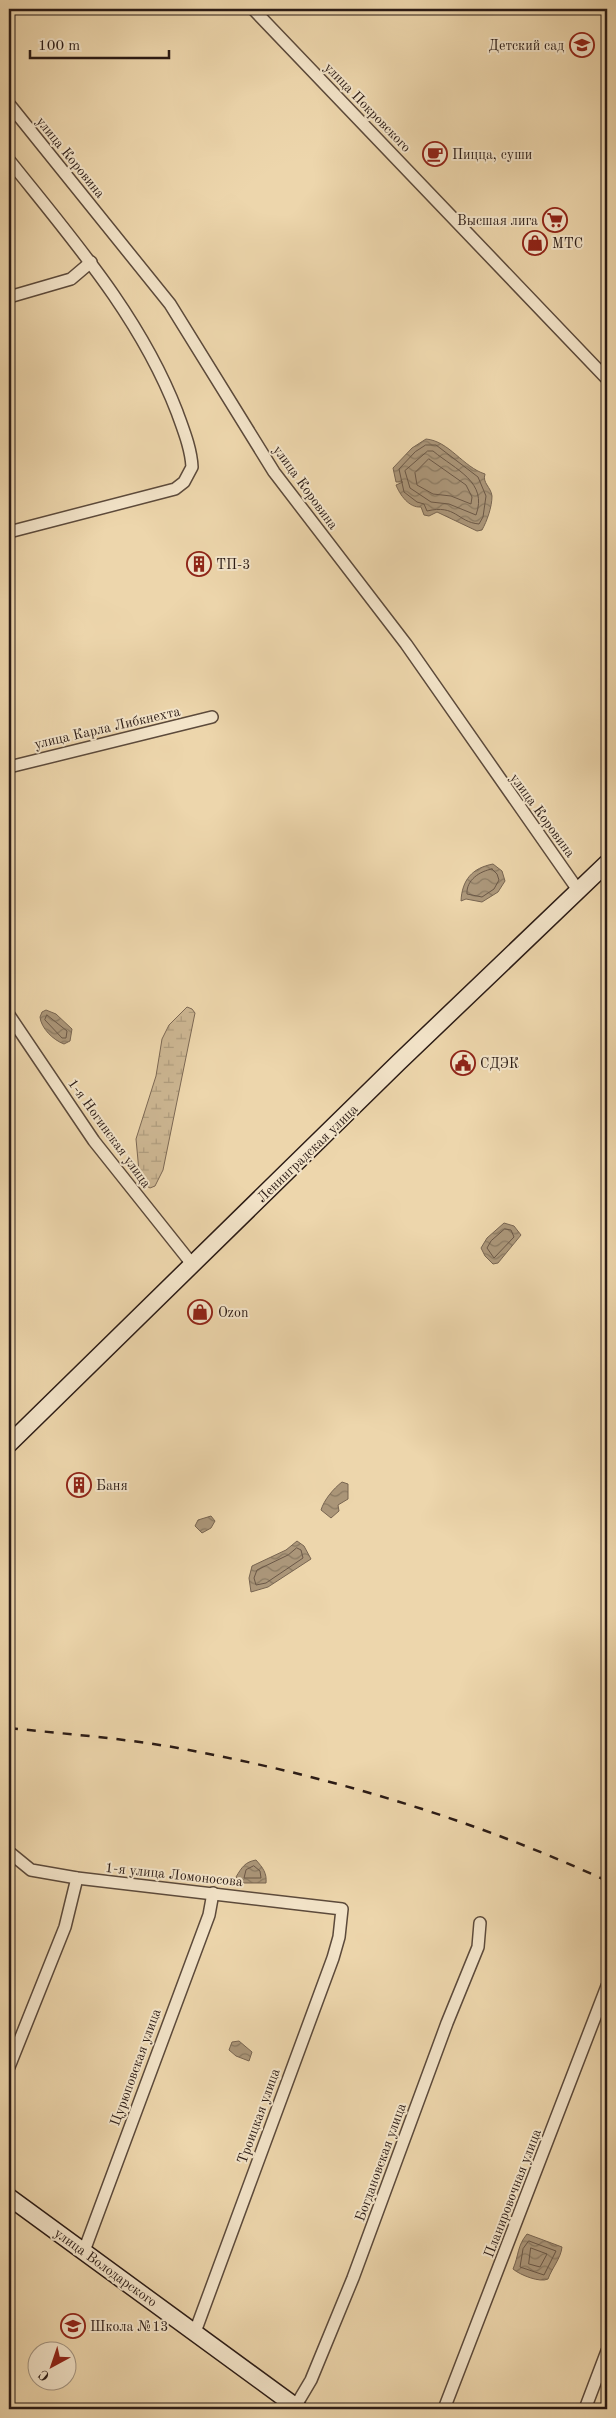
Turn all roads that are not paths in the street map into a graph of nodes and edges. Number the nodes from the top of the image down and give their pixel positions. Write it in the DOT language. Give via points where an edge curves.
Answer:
graph roads {
  1 [pos="252,9"];
  2 [pos="9,104"];
  3 [pos="9,160"];
  4 [pos="91,262"];
  5 [pos="9,297"];
  6 [pos="607,378"];
  7 [pos="9,532"];
  8 [pos="212,717"];
  9 [pos="9,767"];
  10 [pos="607,863"];
  11 [pos="578,890"];
  12 [pos="9,1015"];
  13 [pos="192,1264"];
  14 [pos="9,1444"];
  15 [pos="9,1852"];
  16 [pos="76,1878"];
  17 [pos="214,1893"];
  18 [pos="342,1909"];
  19 [pos="480,1923"];
  20 [pos="607,1986"];
  21 [pos="9,2067"];
  22 [pos="9,2197"];
  23 [pos="84,2252"];
  24 [pos="195,2332"];
  25 [pos="607,2351"];
  26 [pos="297,2408"];
  27 [pos="444,2409"];
  28 [pos="585,2409"];
  1 -- 6 [label="street, улица Покровского"];
  2 -- 11 [label="street, улица Коровина" via="170,304 274,472 406,644"];
  3 -- 4 [label="street"];
  4 -- 5 [label="street" via="71,279"];
  4 -- 7 [label="street" via="136,327 168,391 192,457 190,475 175,489"];
  8 -- 9 [label="street, улица Карла Либкнехта"];
  10 -- 11 [label="main road, Ленинградская улица"];
  11 -- 13 [label="main road, Ленинградская улица"];
  12 -- 13 [label="street, 1-я Ногинская улица" via="94,1140"];
  13 -- 14 [label="main road, Ленинградская улица"];
  15 -- 16 [label="street, 1-я улица Ломоносова" via="31,1870"];
  16 -- 17 [label="street, 1-я улица Ломоносова"];
  16 -- 21 [label="street" via="64,1927"];
  17 -- 18 [label="street, 1-я улица Ломоносова"];
  17 -- 23 [label="street, Цурюповская улица"];
  18 -- 24 [label="street, Троицкая улица" via="339,1937 326,1979"];
  19 -- 26 [label="street, Богдановская улица" via="478,1947 447,2022 353,2278"];
  20 -- 27 [label="street, Планировочная улица"];
  22 -- 23 [label="main road, улица Володарского"];
  23 -- 24 [label="main road, улица Володарского"];
  24 -- 26 [label="main road, улица Володарского"];
  25 -- 28 [label="street"];
}
